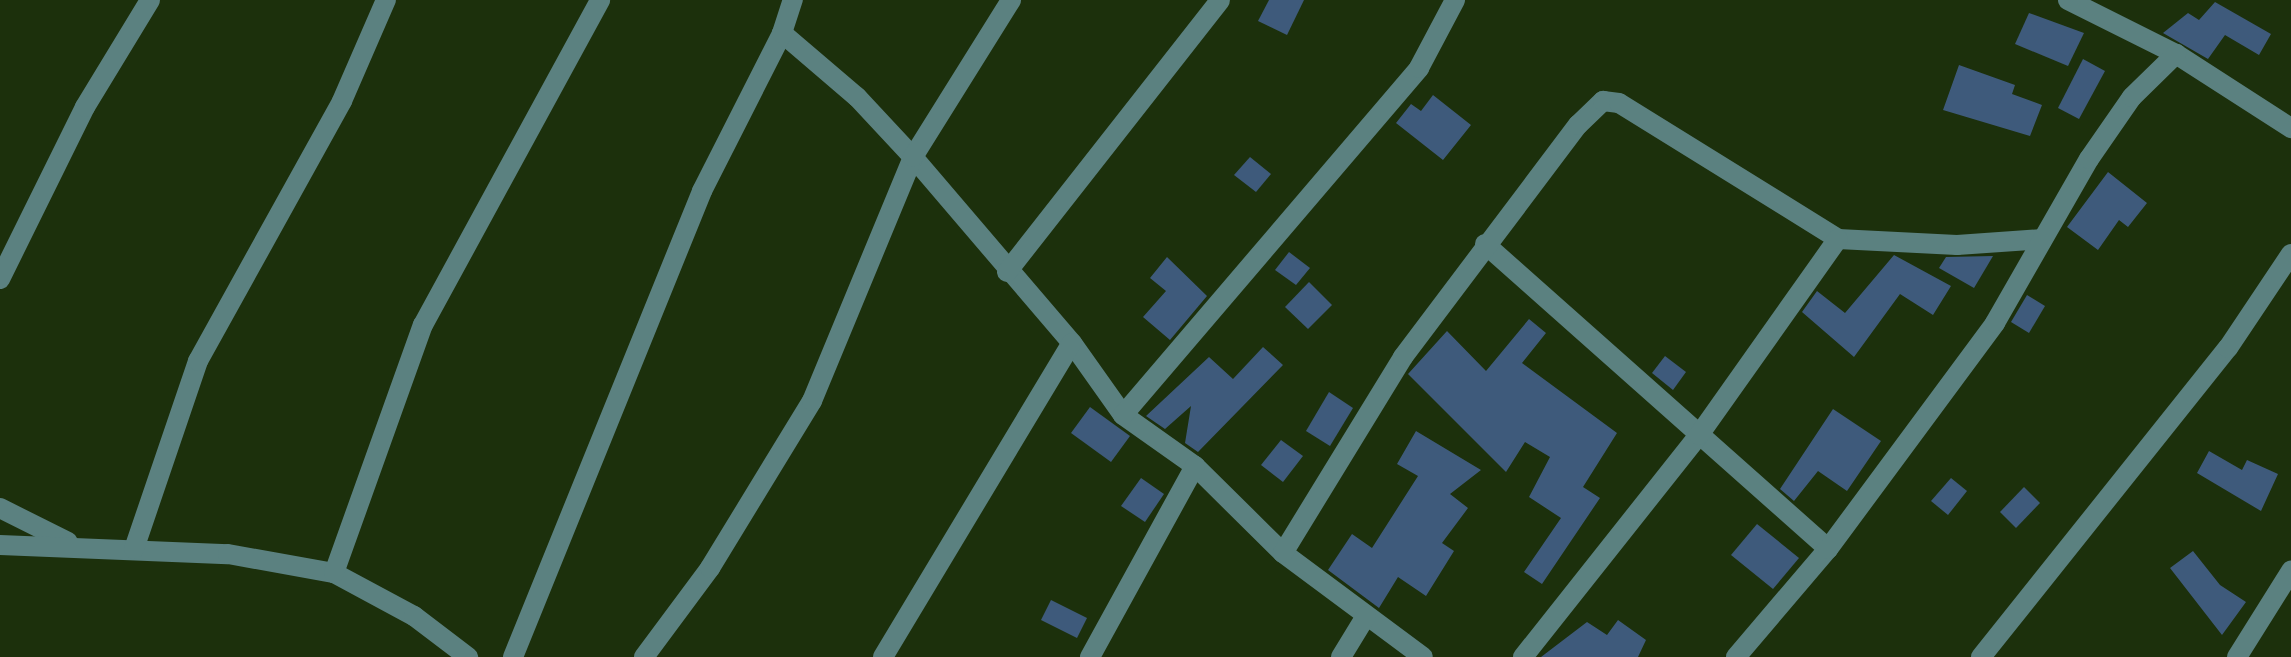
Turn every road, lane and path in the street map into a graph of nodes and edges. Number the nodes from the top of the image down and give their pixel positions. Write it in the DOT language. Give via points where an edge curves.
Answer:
graph roads {
  1 [pos="150,0"];
  2 [pos="386,0"];
  3 [pos="600,0"];
  4 [pos="793,0"];
  5 [pos="1011,0"];
  6 [pos="1220,0"];
  7 [pos="1455,0"];
  8 [pos="2068,0"];
  9 [pos="782,33"];
  10 [pos="2176,54"];
  11 [pos="2291,128"];
  12 [pos="913,157"];
  13 [pos="1838,239"];
  14 [pos="2043,239"];
  15 [pos="1485,244"];
  16 [pos="2291,254"];
  17 [pos="1007,272"];
  18 [pos="0,279"];
  19 [pos="1072,343"];
  20 [pos="1123,415"];
  21 [pos="1699,435"];
  22 [pos="1195,466"];
  23 [pos="0,508"];
  24 [pos="0,545"];
  25 [pos="74,545"];
  26 [pos="134,549"];
  27 [pos="1828,549"];
  28 [pos="1283,553"];
  29 [pos="2291,571"];
  30 [pos="334,573"];
  31 [pos="1366,616"];
  32 [pos="468,657"];
  33 [pos="513,657"];
  34 [pos="644,657"];
  35 [pos="883,657"];
  36 [pos="1090,657"];
  37 [pos="1341,657"];
  38 [pos="1423,657"];
  39 [pos="1523,657"];
  40 [pos="1736,657"];
  41 [pos="1981,657"];
  42 [pos="2237,657"];
  1 -- 18 [label="street" via="85,107"];
  2 -- 26 [label="street" via="342,101 198,361"];
  3 -- 30 [label="street" via="423,325"];
  4 -- 9 [label="street"];
  5 -- 12 [label="street"];
  6 -- 17 [label="street"];
  7 -- 20 [label="street" via="1419,68"];
  8 -- 10 [label="street"];
  9 -- 12 [label="street" via="857,97"];
  9 -- 33 [label="street" via="702,191"];
  10 -- 11 [label="street"];
  10 -- 14 [label="street" via="2132,97"];
  12 -- 17 [label="street"];
  12 -- 34 [label="street" via="812,401 710,568"];
  13 -- 14 [label="street" via="1957,245"];
  13 -- 15 [label="street" via="1619,103 1603,101"];
  13 -- 21 [label="street"];
  14 -- 27 [label="street" via="1995,323"];
  15 -- 21 [label="street"];
  15 -- 28 [label="street" via="1403,357"];
  16 -- 41 [label="street" via="2228,348"];
  17 -- 19 [label="street"];
  19 -- 20 [label="street"];
  19 -- 35 [label="street"];
  20 -- 22 [label="street"];
  21 -- 27 [label="street"];
  21 -- 39 [label="street"];
  22 -- 28 [label="street"];
  22 -- 36 [label="street"];
  23 -- 25 [label="street"];
  24 -- 25 [label="street"];
  25 -- 26 [label="street"];
  26 -- 30 [label="street" via="228,554"];
  27 -- 40 [label="street"];
  28 -- 31 [label="street"];
  29 -- 42 [label="street"];
  30 -- 32 [label="street" via="414,616"];
  31 -- 37 [label="street"];
  31 -- 38 [label="street"];
}
